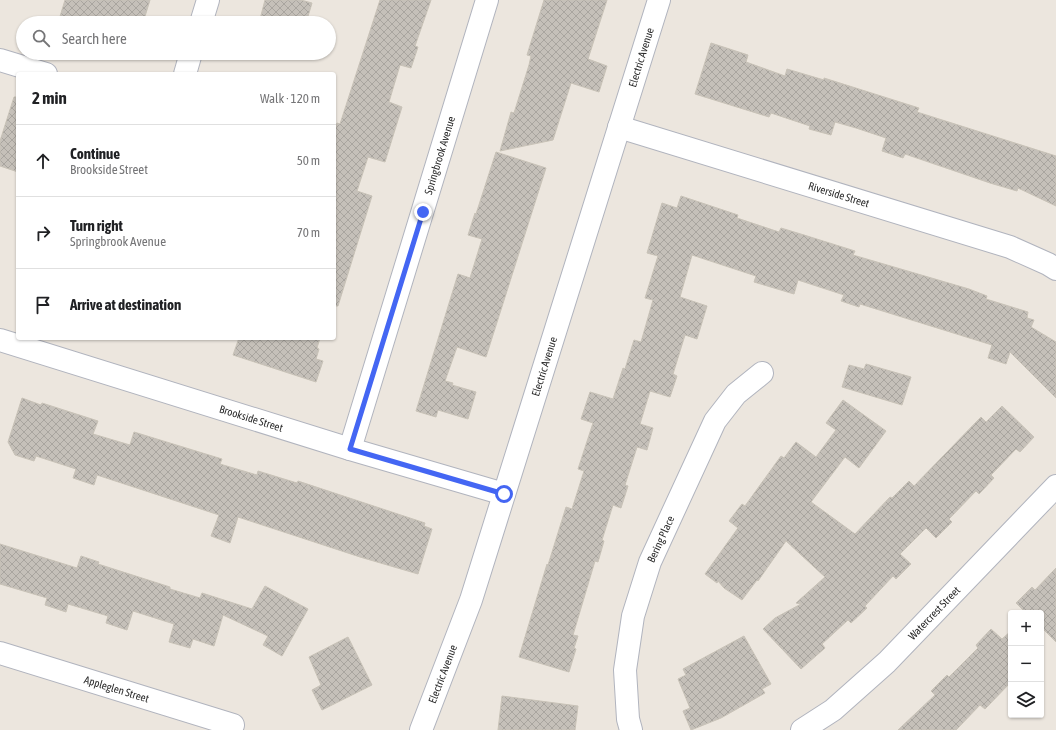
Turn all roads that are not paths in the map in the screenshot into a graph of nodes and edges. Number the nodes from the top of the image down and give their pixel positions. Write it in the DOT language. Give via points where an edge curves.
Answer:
graph roads {
  1 [pos="208,0"];
  2 [pos="487,0"];
  3 [pos="659,0"];
  4 [pos="203,16"];
  5 [pos="0,60"];
  6 [pos="189,60"];
  7 [pos="39,72"];
  8 [pos="186,72"];
  9 [pos="619,127"];
  10 [pos="1056,269"];
  11 [pos="0,340"];
  12 [pos="762,373"];
  13 [pos="350,449"];
  14 [pos="1056,486"];
  15 [pos="504,494"];
  16 [pos="0,653"];
  17 [pos="232,727"];
  18 [pos="421,730"];
  19 [pos="631,730"];
  20 [pos="802,730"];
  1 -- 4 [label="street"];
  2 -- 13 [label="street, Springbrook Avenue"];
  3 -- 9 [label="street, Electric Avenue"];
  5 -- 7 [label="street"];
  6 -- 8 [label="street"];
  9 -- 10 [label="street, Riverside Street" via="1010,247"];
  9 -- 15 [label="street, Electric Avenue"];
  11 -- 13 [label="street, Brookside Street"];
  12 -- 19 [label="street, Bering Place" via="736,394 714,421 650,562 632,616 625,670"];
  13 -- 15 [label="street, Brookside Street"];
  14 -- 20 [label="street, Watercrest Street" via="887,662 833,710"];
  15 -- 18 [label="street, Electric Avenue" via="471,600"];
  16 -- 17 [label="street, Appleglen Street"];
}
